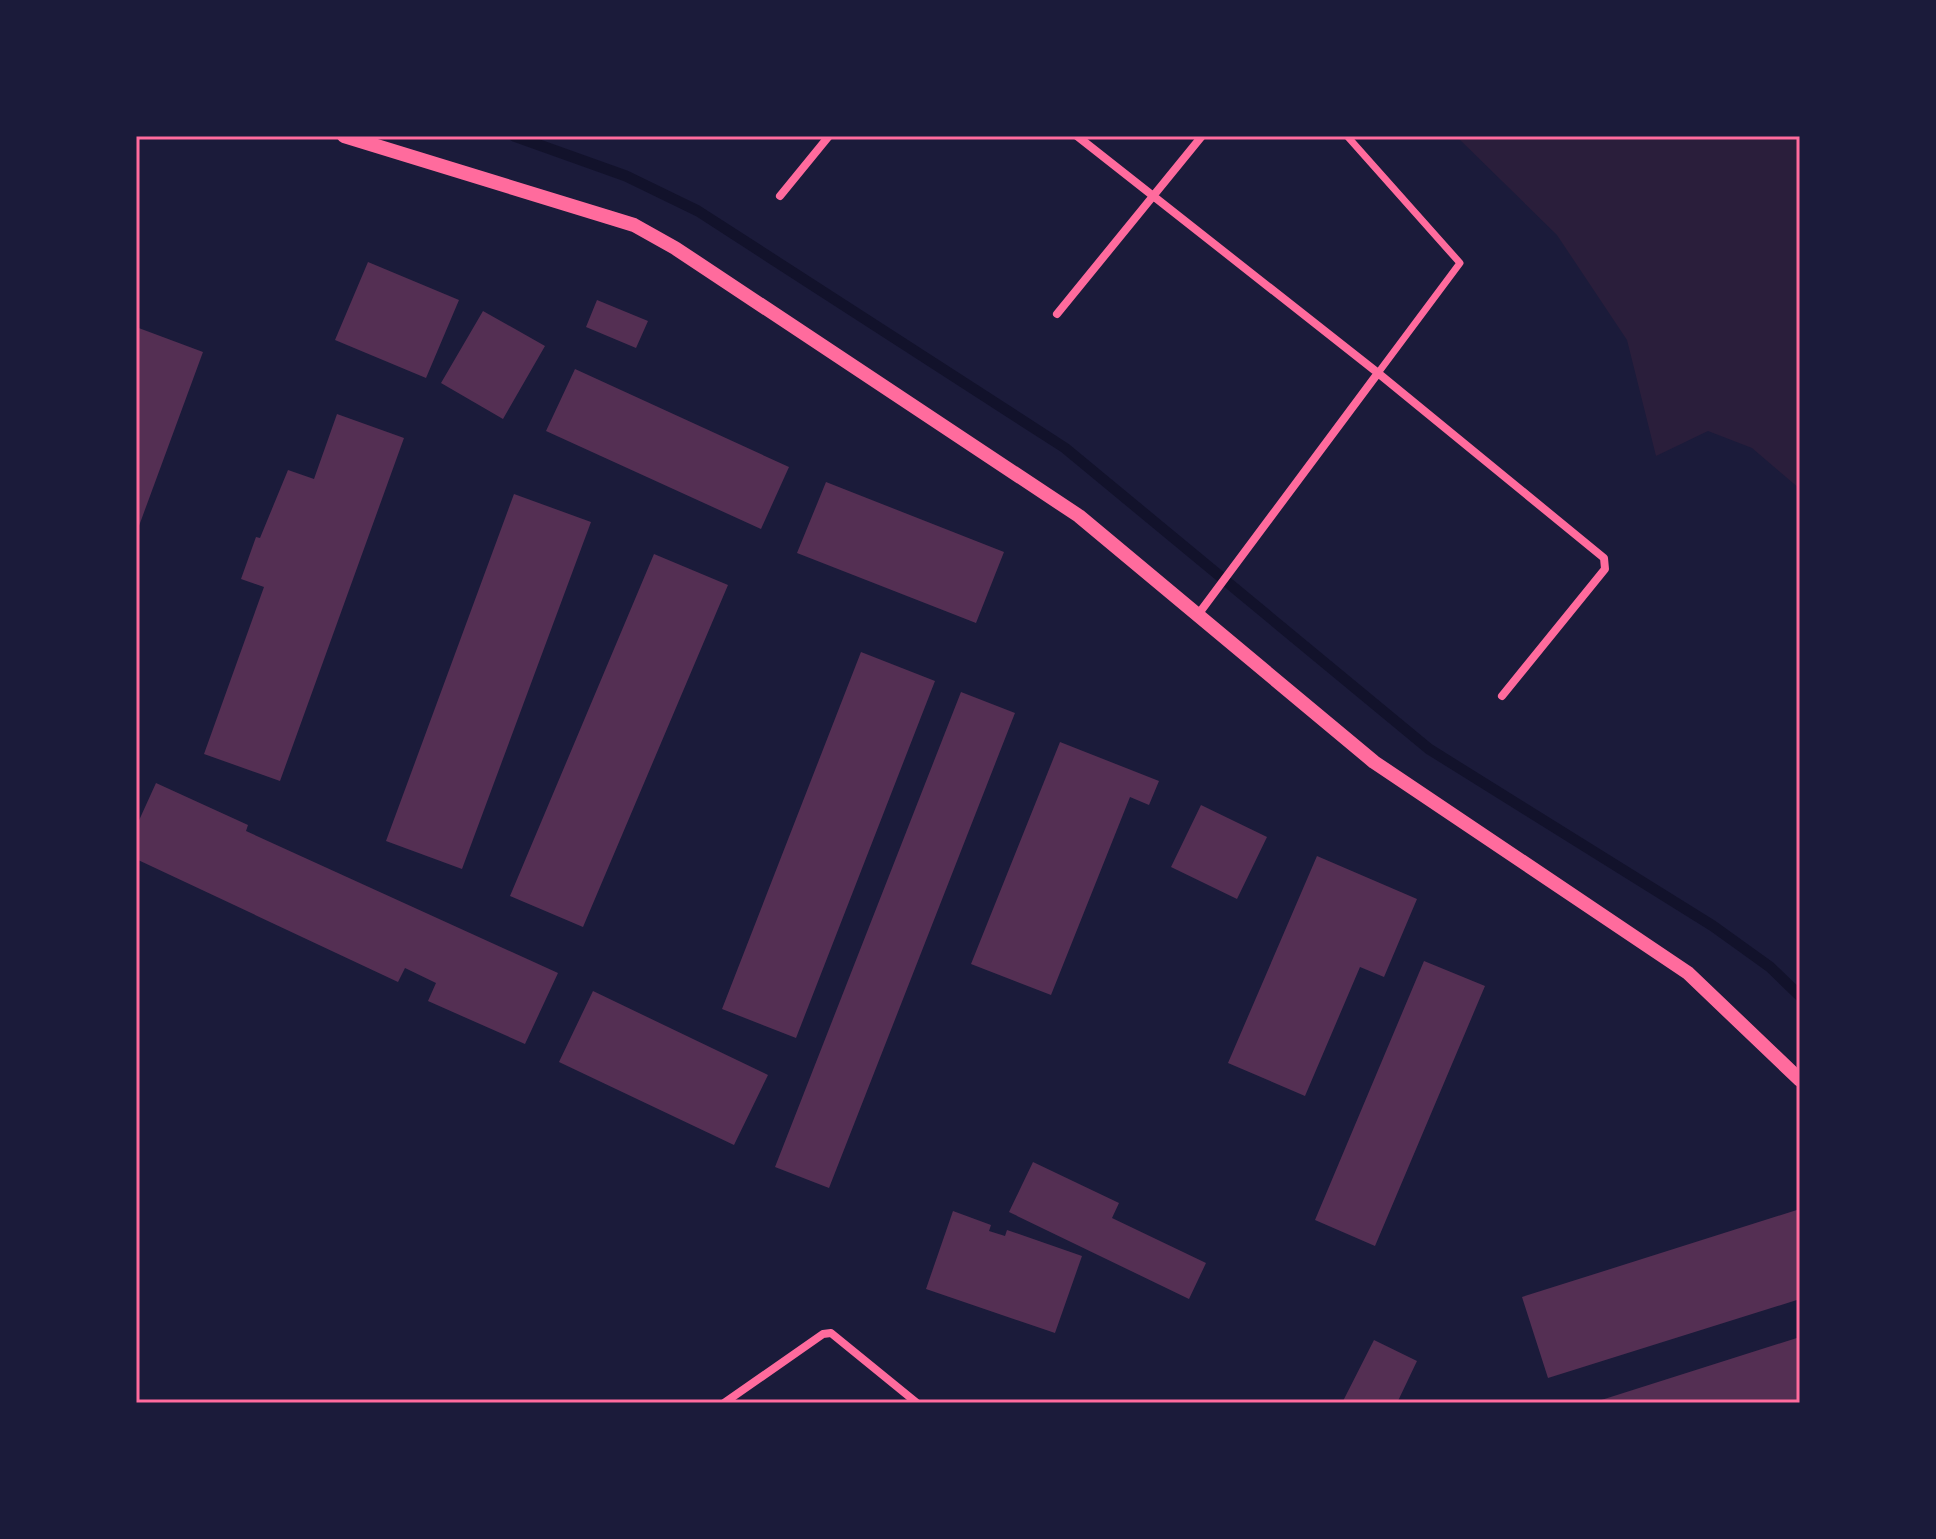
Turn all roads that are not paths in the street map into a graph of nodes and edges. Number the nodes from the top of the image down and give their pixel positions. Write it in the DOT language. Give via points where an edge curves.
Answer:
graph roads {
  1 [pos="344,136"];
  2 [pos="829,136"];
  3 [pos="1077,136"];
  4 [pos="1202,136"];
  5 [pos="1347,136"];
  6 [pos="780,196"];
  7 [pos="1155,197"];
  8 [pos="1057,314"];
  9 [pos="1378,373"];
  10 [pos="1197,616"];
  11 [pos="1502,696"];
  12 [pos="1800,1080"];
  13 [pos="724,1403"];
  14 [pos="917,1403"];
  1 -- 10 [label="street" via="596,213 656,237 1035,485"];
  2 -- 6 [label="street"];
  3 -- 7 [label="street"];
  4 -- 7 [label="street"];
  5 -- 9 [label="street" via="1460,263"];
  7 -- 8 [label="street"];
  7 -- 9 [label="street"];
  9 -- 10 [label="street"];
  9 -- 11 [label="street" via="1604,558 1605,569"];
  10 -- 12 [label="street" via="1374,762 1688,973"];
  13 -- 14 [label="street" via="831,1333"];
}
